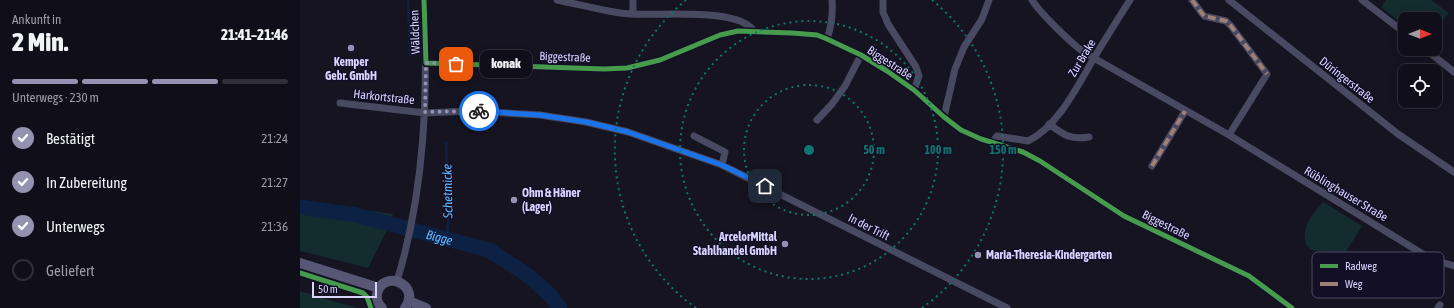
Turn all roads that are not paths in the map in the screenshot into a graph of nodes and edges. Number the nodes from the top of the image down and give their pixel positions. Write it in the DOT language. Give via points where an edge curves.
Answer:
graph roads {
  1 [pos="424,0"];
  2 [pos="557,0"];
  3 [pos="633,0"];
  4 [pos="832,0"];
  5 [pos="883,0"];
  6 [pos="989,0"];
  7 [pos="1032,0"];
  8 [pos="1130,0"];
  9 [pos="1192,0"];
  10 [pos="1229,0"];
  11 [pos="1362,0"];
  12 [pos="633,14"];
  13 [pos="1398,28"];
  14 [pos="754,30"];
  15 [pos="826,39"];
  16 [pos="861,55"];
  17 [pos="1434,56"];
  18 [pos="1094,59"];
  19 [pos="426,63"];
  20 [pos="1454,72"];
  21 [pos="914,90"];
  22 [pos="340,104"];
  23 [pos="1185,111"];
  24 [pos="425,112"];
  25 [pos="944,117"];
  26 [pos="817,120"];
  27 [pos="1049,124"];
  28 [pos="1229,135"];
  29 [pos="694,136"];
  30 [pos="1089,137"];
  31 [pos="992,143"];
  32 [pos="722,165"];
  33 [pos="1152,166"];
  34 [pos="1454,172"];
  35 [pos="1419,252"];
  36 [pos="300,263"];
  37 [pos="1444,263"];
  38 [pos="1454,266"];
  39 [pos="397,281"];
  40 [pos="379,288"];
  41 [pos="407,304"];
  42 [pos="382,308"];
  43 [pos="426,308"];
  44 [pos="1007,308"];
  45 [pos="1292,308"];
  1 -- 19 [label="street, Wäldchen"];
  2 -- 12 [label="street" via="621,14"];
  3 -- 12 [label="street"];
  4 -- 15 [label="street" via="833,16"];
  5 -- 21 [label="street" via="883,12 888,24 916,67 919,76"];
  6 -- 25 [label="street" via="982,19 964,47 955,69"];
  7 -- 18 [label="street, Rüblinghauser Straße" via="1079,49"];
  8 -- 18 [label="street, Zur Brake"];
  9 -- 28 [label="street" via="1204,16 1226,21 1267,74"];
  10 -- 34 [label="street, Düringerstraße" via="1398,134"];
  11 -- 13 [label="street"];
  12 -- 14 [label="street" via="707,15 731,18 746,22"];
  14 -- 15 [label="street, Biggestraße" via="817,35"];
  14 -- 19 [label="street, Biggestraße" via="720,35 660,60 627,68"];
  15 -- 16 [label="street, Biggestraße"];
  16 -- 21 [label="street, Biggestraße"];
  16 -- 26 [label="street, Biggestraße" via="846,86"];
  17 -- 20 [label="street"];
  18 -- 23 [label="street, Rüblinghauser Straße"];
  18 -- 27 [label="street, Zur Brake" via="1068,103"];
  19 -- 24 [label="street"];
  21 -- 25 [label="street, Biggestraße"];
  22 -- 24 [label="street, Harkortstraße"];
  23 -- 28 [label="street, Rüblinghauser Straße"];
  23 -- 33 [label="street"];
  24 -- 32 [label="street, In der Trift" via="505,112 586,122 628,132"];
  24 -- 39 [label="street" via="415,208"];
  25 -- 31 [label="street, Biggestraße" via="961,130"];
  27 -- 30 [label="street" via="1074,139"];
  27 -- 31 [label="street, Zur Brake" via="1028,141 997,136"];
  28 -- 35 [label="street, Rüblinghauser Straße"];
  29 -- 32 [label="street" via="725,152"];
  31 -- 45 [label="street, Biggestraße" via="1023,152 1040,161 1124,216 1249,276"];
  32 -- 44 [label="street, In der Trift"];
  36 -- 40 [label="main road"];
  37 -- 38 [label="street, Rüblinghauser Straße"];
  39 -- 40 [label="main road" via="388,282"];
  39 -- 41 [label="main road" via="407,288"];
  40 -- 42 [label="main road" via="377,296"];
  41 -- 43 [label="main road"];
}
